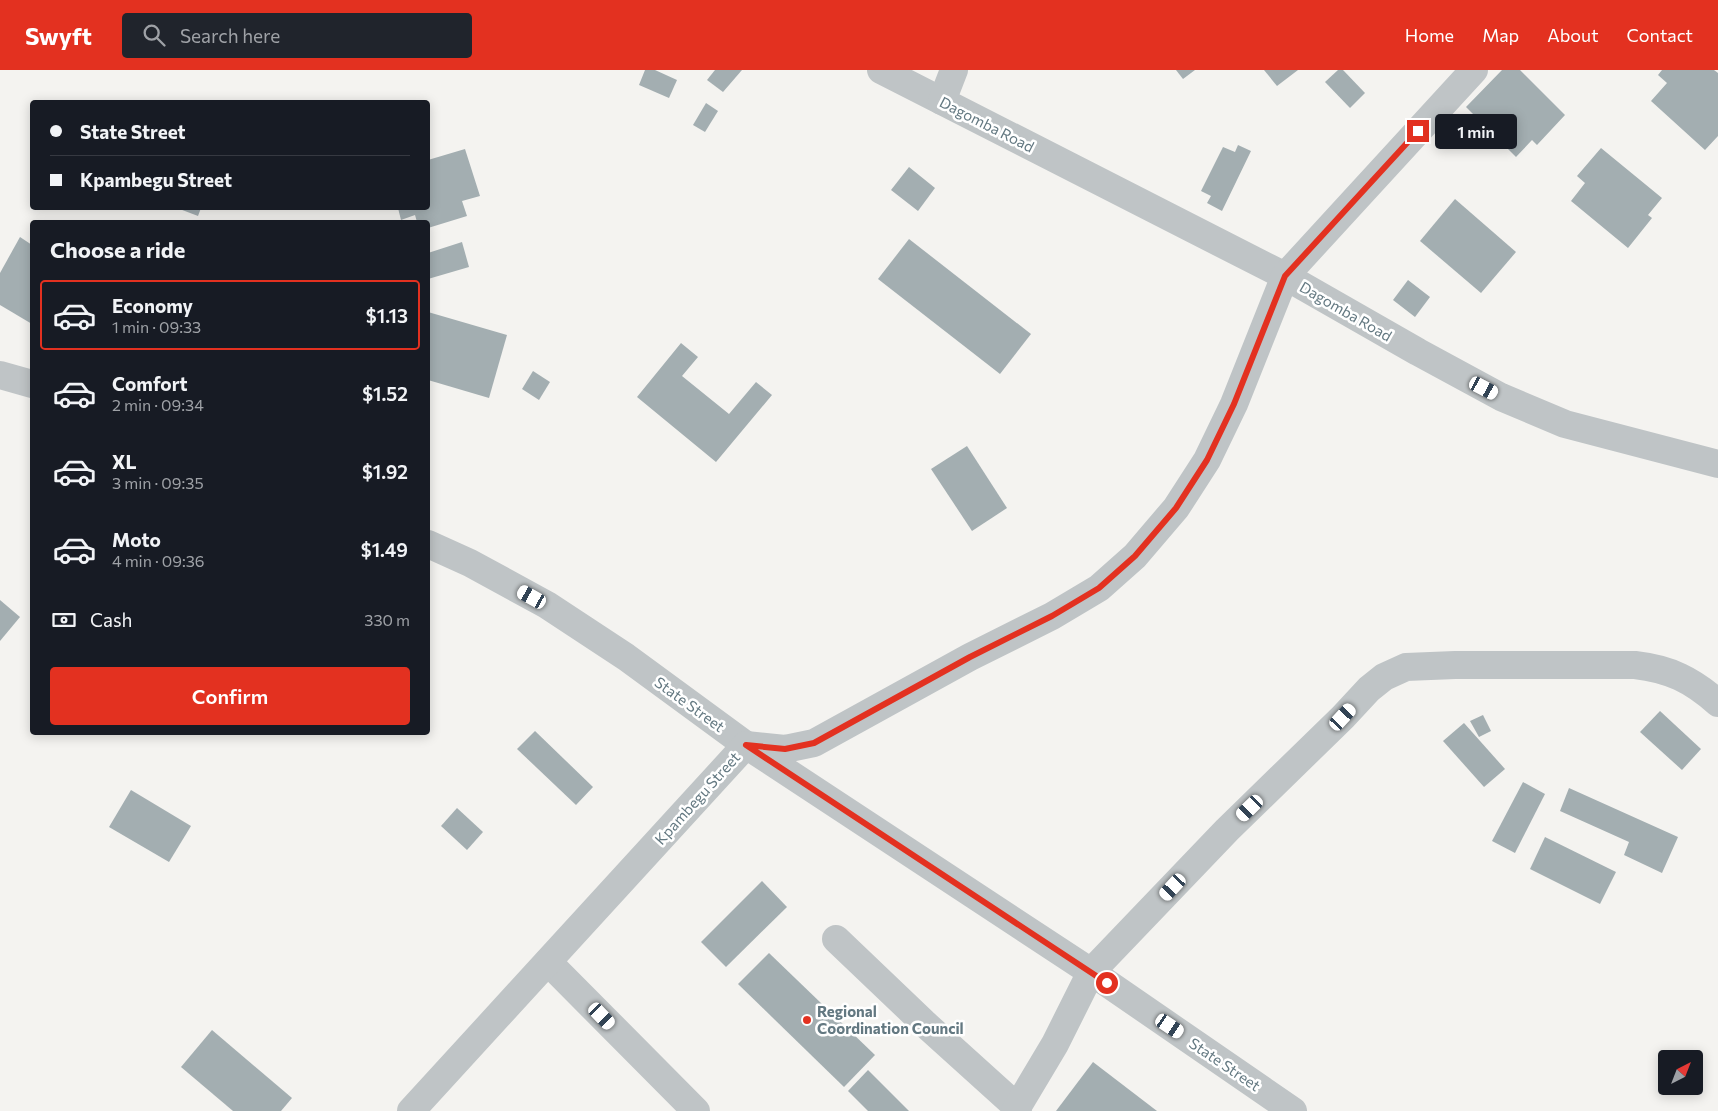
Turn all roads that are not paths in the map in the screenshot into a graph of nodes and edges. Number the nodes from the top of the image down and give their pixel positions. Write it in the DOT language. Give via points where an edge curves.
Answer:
graph roads {
  1 [pos="881,70"];
  2 [pos="954,70"];
  3 [pos="1474,70"];
  4 [pos="942,101"];
  5 [pos="1285,276"];
  6 [pos="0,375"];
  7 [pos="30,383"];
  8 [pos="1718,464"];
  9 [pos="430,545"];
  10 [pos="1718,703"];
  11 [pos="746,745"];
  12 [pos="836,939"];
  13 [pos="548,962"];
  14 [pos="1091,972"];
  15 [pos="1017,1109"];
  16 [pos="411,1111"];
  17 [pos="696,1111"];
  18 [pos="1293,1111"];
  1 -- 4 [label="street, Dagomba Road"];
  2 -- 4 [label="street"];
  3 -- 5 [label="street, Kpambegu Street"];
  4 -- 5 [label="street, Dagomba Road"];
  5 -- 8 [label="street, Dagomba Road" via="1501,397 1565,424"];
  5 -- 11 [label="street, Kpambegu Street" via="1234,404 1207,460 1176,508 1135,556 1099,588 814,743 785,749"];
  6 -- 7 [label="street"];
  9 -- 11 [label="street, State Street" via="547,605 626,657"];
  10 -- 14 [label="street" via="1685,678 1657,667 1406,667 1369,688"];
  11 -- 13 [label="street, Kpambegu Street"];
  11 -- 14 [label="street, State Street"];
  12 -- 15 [label="street"];
  13 -- 16 [label="street, Kpambegu Street"];
  13 -- 17 [label="street"];
  14 -- 15 [label="street" via="1055,1044"];
  14 -- 18 [label="street, State Street"];
}
